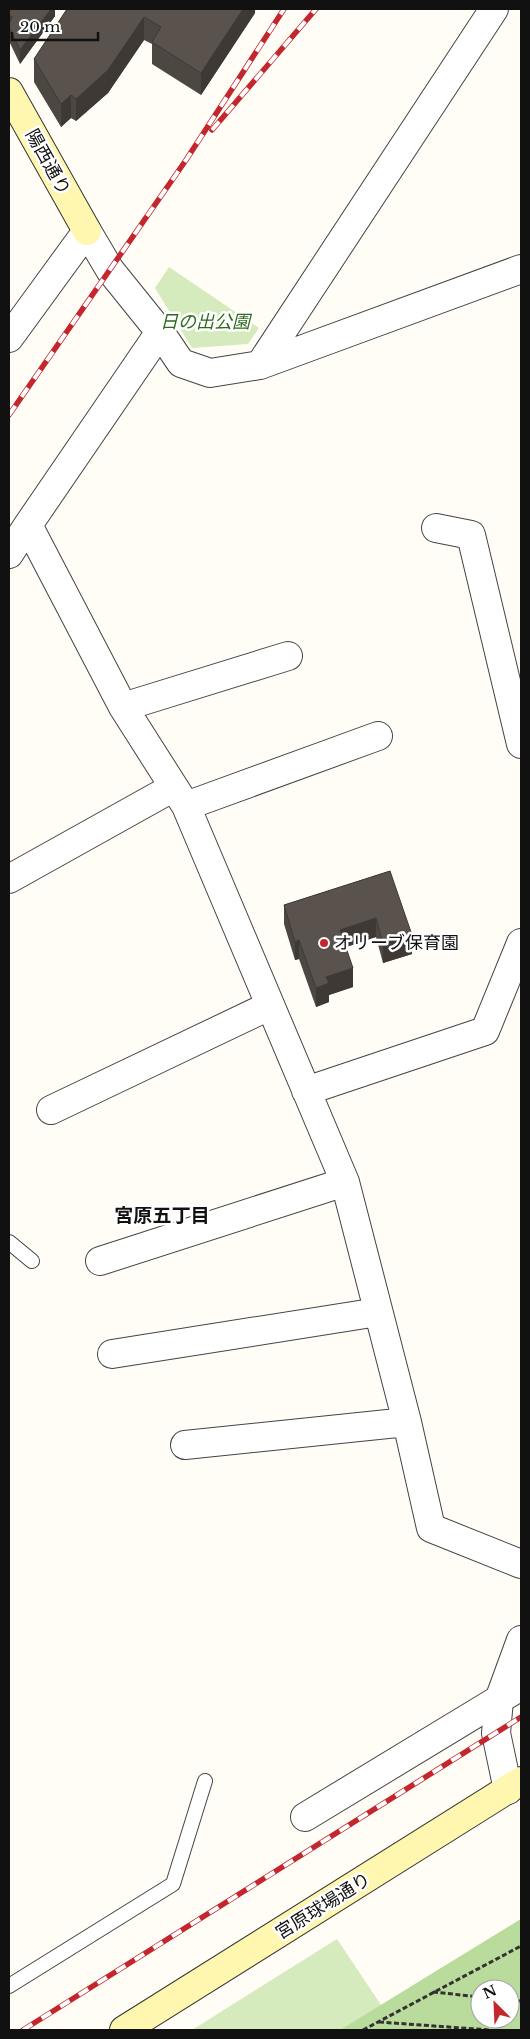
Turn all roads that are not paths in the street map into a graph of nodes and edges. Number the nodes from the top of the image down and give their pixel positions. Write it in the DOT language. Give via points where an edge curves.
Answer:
graph roads {
  1 [pos="494,9"];
  2 [pos="9,92"];
  3 [pos="87,231"];
  4 [pos="521,269"];
  5 [pos="160,332"];
  6 [pos="9,338"];
  7 [pos="260,365"];
  8 [pos="28,525"];
  9 [pos="436,528"];
  10 [pos="9,554"];
  11 [pos="288,656"];
  12 [pos="124,707"];
  13 [pos="378,736"];
  14 [pos="521,744"];
  15 [pos="180,796"];
  16 [pos="9,879"];
  17 [pos="521,943"];
  18 [pos="270,1006"];
  19 [pos="306,1092"];
  20 [pos="51,1110"];
  21 [pos="345,1182"];
  22 [pos="9,1242"];
  23 [pos="32,1261"];
  24 [pos="100,1262"];
  25 [pos="378,1312"];
  26 [pos="112,1354"];
  27 [pos="406,1422"];
  28 [pos="185,1445"];
  29 [pos="521,1564"];
  30 [pos="521,1640"];
  31 [pos="510,1693"];
  32 [pos="205,1781"];
  33 [pos="514,1786"];
  34 [pos="305,1818"];
  35 [pos="9,1986"];
  36 [pos="124,2030"];
  1 -- 7 [label="street"];
  2 -- 3 [label="street, 陽西通り"];
  3 -- 5 [label="street" via="110,270"];
  3 -- 6 [label="street"];
  4 -- 7 [label="street"];
  5 -- 7 [label="street" via="181,363 210,373"];
  5 -- 8 [label="street"];
  8 -- 10 [label="street"];
  8 -- 12 [label="street"];
  9 -- 14 [label="street" via="471,535"];
  11 -- 12 [label="street"];
  12 -- 15 [label="street"];
  13 -- 15 [label="street"];
  15 -- 16 [label="street"];
  15 -- 18 [label="street"];
  17 -- 19 [label="street" via="485,1032"];
  18 -- 19 [label="street"];
  18 -- 20 [label="street"];
  19 -- 21 [label="street"];
  21 -- 24 [label="street"];
  21 -- 25 [label="street"];
  22 -- 23 [label="lane"];
  25 -- 26 [label="street"];
  25 -- 27 [label="street"];
  27 -- 28 [label="street"];
  27 -- 29 [label="street" via="431,1528"];
  30 -- 31 [label="street"];
  31 -- 33 [label="street" via="496,1733"];
  31 -- 34 [label="street"];
  32 -- 35 [label="lane" via="173,1884"];
  33 -- 36 [label="street, 宮原球場通り"];
}
